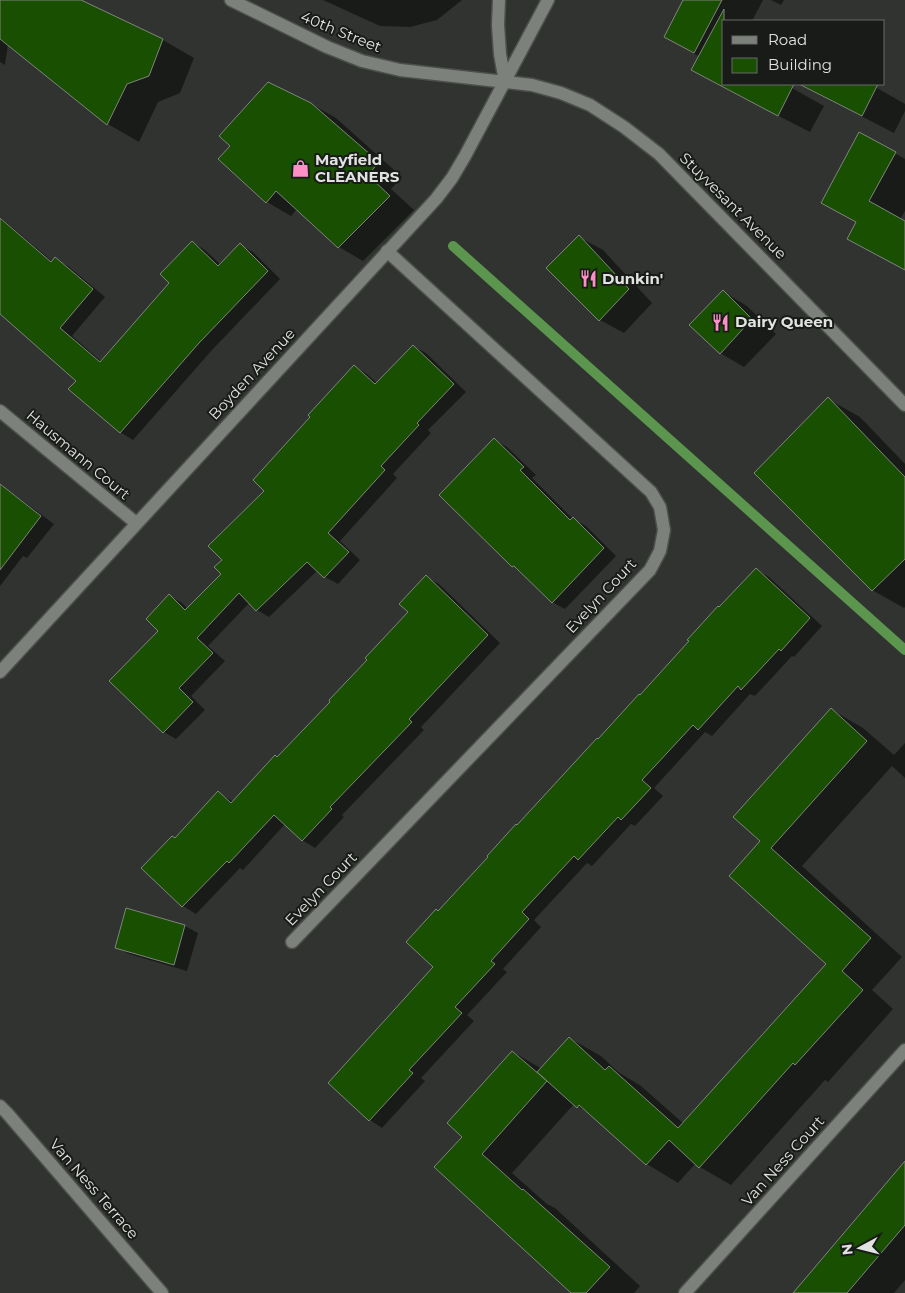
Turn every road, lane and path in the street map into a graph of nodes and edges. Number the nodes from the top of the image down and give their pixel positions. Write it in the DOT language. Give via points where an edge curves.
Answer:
graph roads {
  1 [pos="231,0"];
  2 [pos="499,0"];
  3 [pos="548,0"];
  4 [pos="505,82"];
  5 [pos="387,251"];
  6 [pos="905,405"];
  7 [pos="0,411"];
  8 [pos="136,523"];
  9 [pos="0,672"];
  10 [pos="292,942"];
  11 [pos="905,1050"];
  12 [pos="0,1106"];
  13 [pos="162,1293"];
  14 [pos="685,1293"];
  1 -- 4 [label="street, 40th Street" via="362,61 400,70"];
  2 -- 4 [label="street" via="500,54"];
  3 -- 4 [label="street"];
  4 -- 5 [label="street, Boyden Avenue" via="452,178 436,200"];
  4 -- 6 [label="street, Stuyvesant Avenue" via="532,85 590,104 659,154"];
  5 -- 8 [label="street, Boyden Avenue"];
  5 -- 10 [label="street, Evelyn Court" via="652,492 660,507 664,530 660,551 650,570"];
  7 -- 8 [label="street, Hausmann Court"];
  8 -- 9 [label="street, Boyden Avenue"];
  11 -- 14 [label="street, Van Ness Court"];
  12 -- 13 [label="street, Van Ness Terrace"];
}
